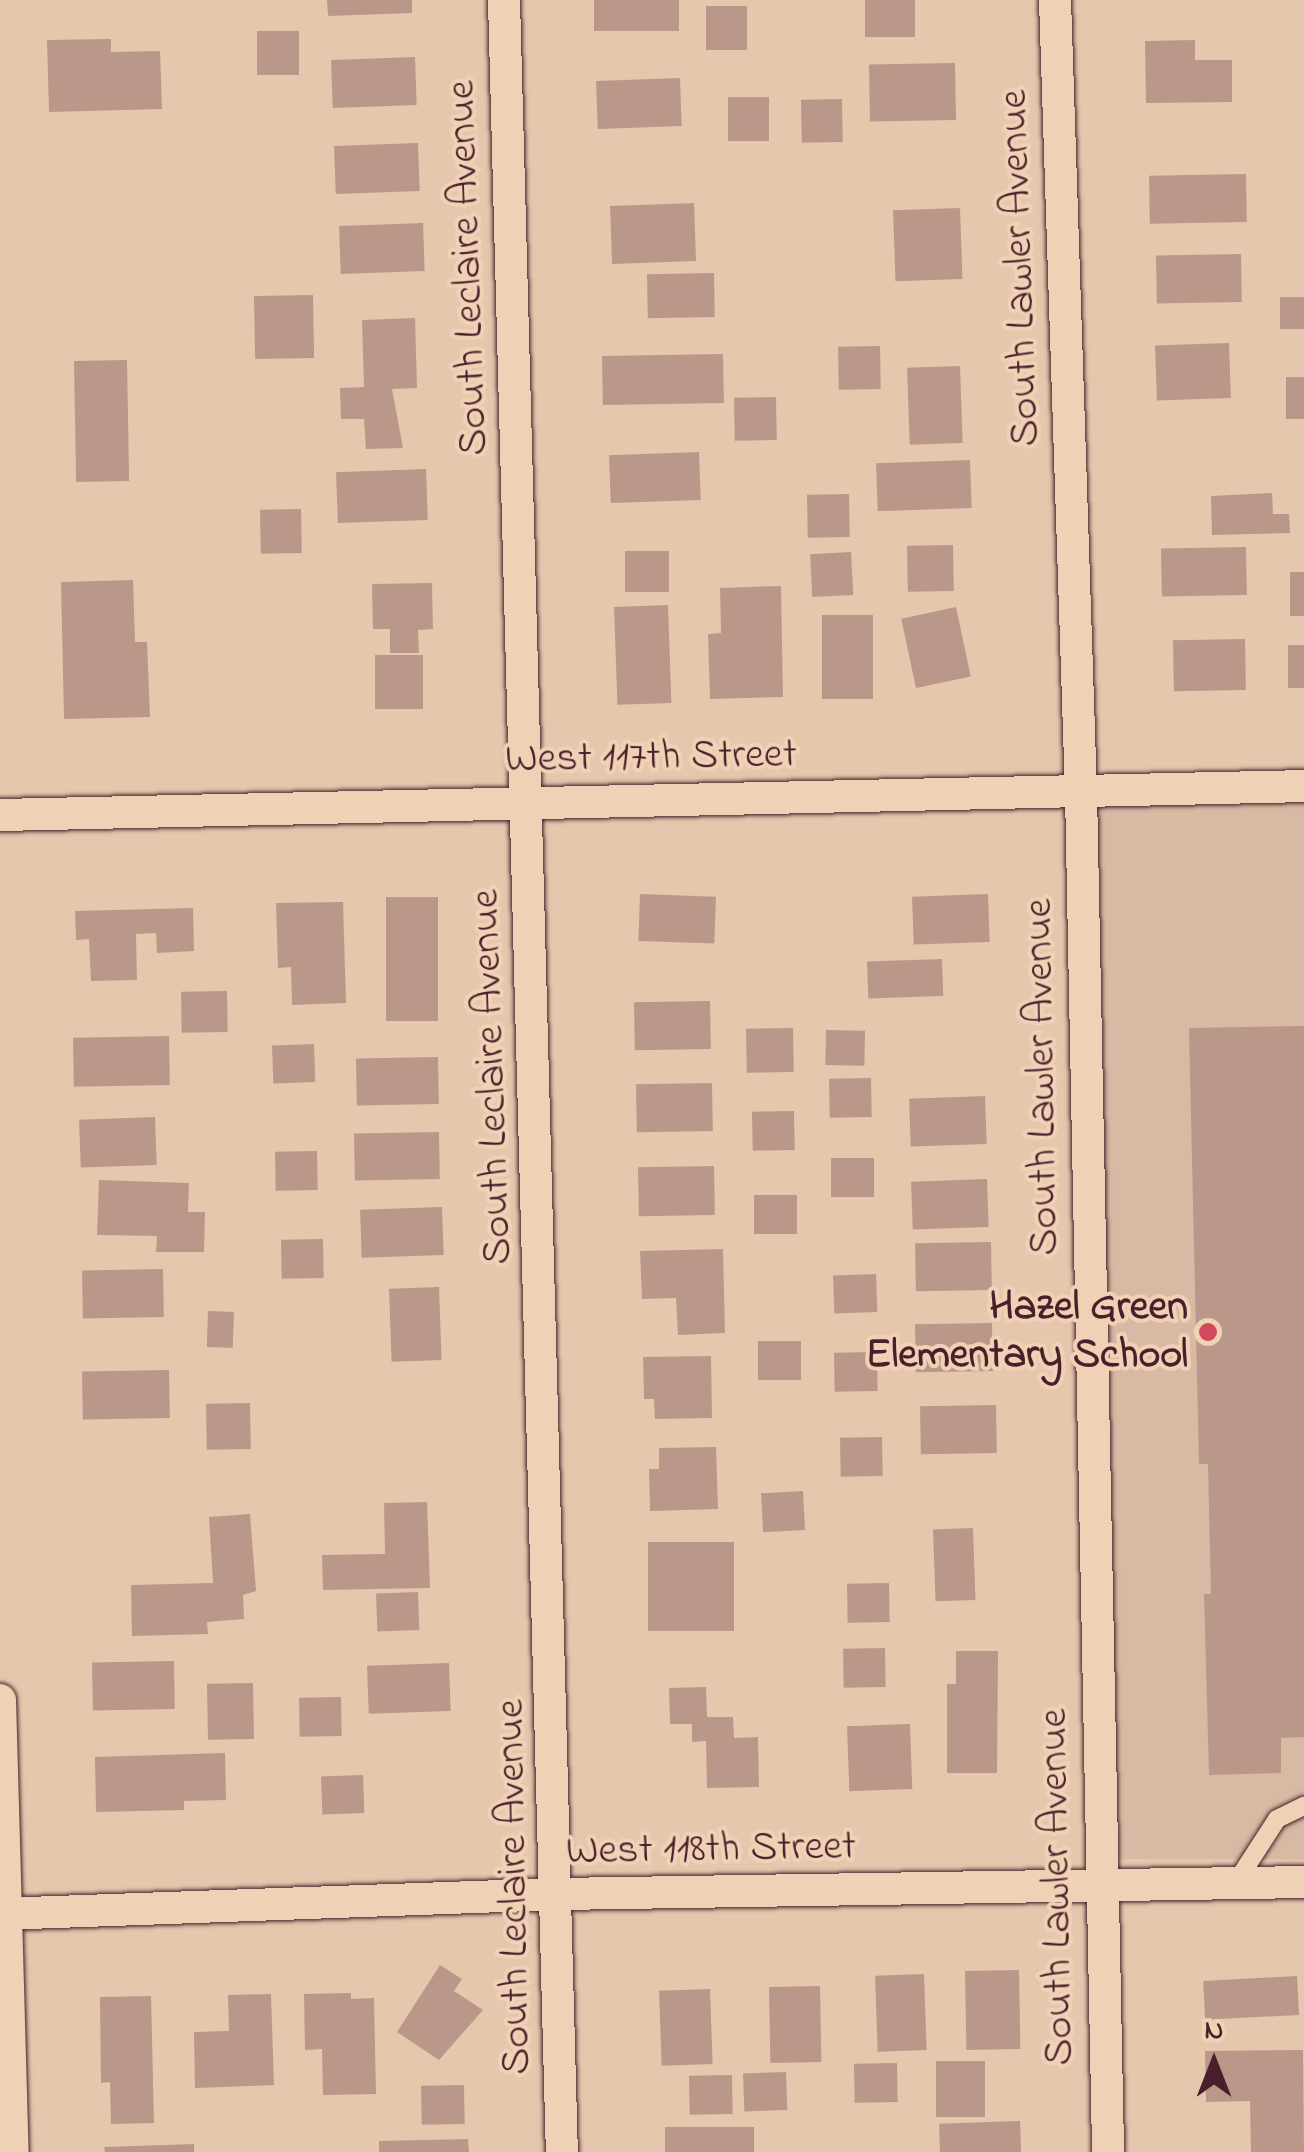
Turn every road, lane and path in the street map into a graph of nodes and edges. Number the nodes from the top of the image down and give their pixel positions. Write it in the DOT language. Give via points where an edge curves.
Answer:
graph roads {
  1 [pos="504,0"];
  2 [pos="1055,0"];
  3 [pos="1304,786"];
  4 [pos="1081,792"];
  5 [pos="527,803"];
  6 [pos="0,814"];
  7 [pos="0,1700"];
  8 [pos="1304,1806"];
  9 [pos="1304,1882"];
  10 [pos="1235,1884"];
  11 [pos="1099,1887"];
  12 [pos="559,1894"];
  13 [pos="3,1914"];
  14 [pos="13,2152"];
  15 [pos="562,2152"];
  16 [pos="1108,2152"];
  1 -- 5 [label="street, South Leclaire Avenue"];
  2 -- 4 [label="street, South Lawler Avenue"];
  3 -- 4 [label="street, West 117th Street"];
  4 -- 5 [label="street, West 117th Street"];
  4 -- 11 [label="street, South Lawler Avenue"];
  5 -- 6 [label="street, West 117th Street"];
  5 -- 12 [label="street, South Leclaire Avenue"];
  7 -- 13 [label="street"];
  8 -- 10 [label="lane" via="1277,1819"];
  9 -- 10 [label="street, West 118th Street"];
  10 -- 11 [label="street, West 118th Street"];
  11 -- 12 [label="street, West 118th Street"];
  11 -- 16 [label="street, South Lawler Avenue"];
  12 -- 13 [label="street, West 118th Street"];
  12 -- 15 [label="street, South Leclaire Avenue"];
  13 -- 14 [label="street"];
}
